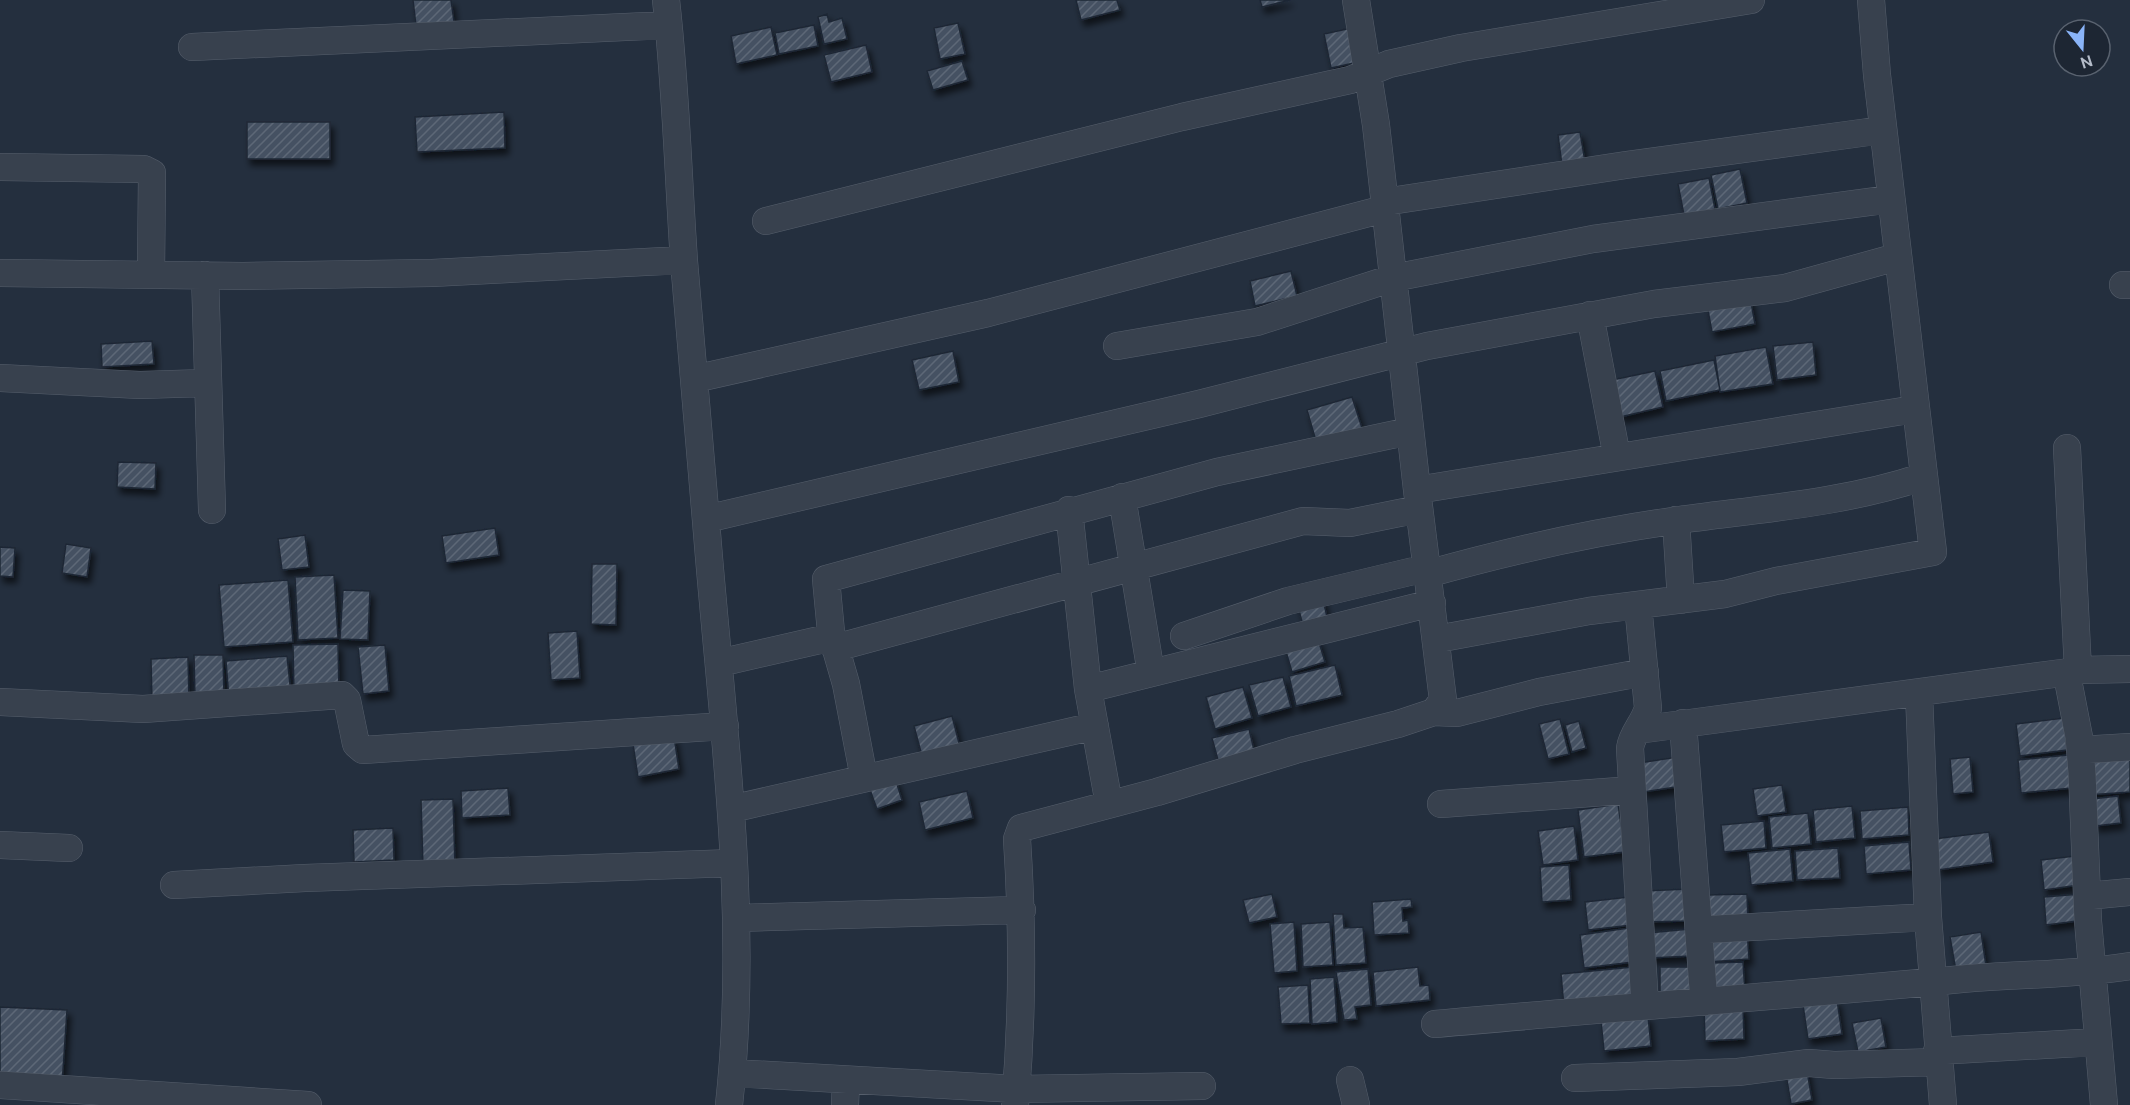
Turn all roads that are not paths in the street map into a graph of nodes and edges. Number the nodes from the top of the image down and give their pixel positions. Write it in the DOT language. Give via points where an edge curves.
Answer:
graph roads {
  1 [pos="1356,0"];
  2 [pos="1751,0"];
  3 [pos="1871,0"];
  4 [pos="667,13"];
  5 [pos="192,47"];
  6 [pos="1367,73"];
  7 [pos="1883,130"];
  8 [pos="0,167"];
  9 [pos="1891,199"];
  10 [pos="1384,205"];
  11 [pos="766,221"];
  12 [pos="1897,257"];
  13 [pos="684,260"];
  14 [pos="0,273"];
  15 [pos="151,275"];
  16 [pos="205,275"];
  17 [pos="1393,278"];
  18 [pos="1590,315"];
  19 [pos="1118,346"];
  20 [pos="1402,352"];
  21 [pos="0,378"];
  22 [pos="694,378"];
  23 [pos="206,383"];
  24 [pos="1915,409"];
  25 [pos="1410,430"];
  26 [pos="2067,448"];
  27 [pos="1617,457"];
  28 [pos="1922,477"];
  29 [pos="1122,497"];
  30 [pos="1418,500"];
  31 [pos="212,510"];
  32 [pos="1069,510"];
  33 [pos="706,519"];
  34 [pos="1676,520"];
  35 [pos="1132,567"];
  36 [pos="1427,571"];
  37 [pos="1076,582"];
  38 [pos="1681,600"];
  39 [pos="1432,603"];
  40 [pos="1638,605"];
  41 [pos="1184,636"];
  42 [pos="1437,639"];
  43 [pos="833,640"];
  44 [pos="719,663"];
  45 [pos="2130,669"];
  46 [pos="2074,671"];
  47 [pos="1645,672"];
  48 [pos="1151,673"];
  49 [pos="1088,689"];
  50 [pos="1919,694"];
  51 [pos="0,702"];
  52 [pos="1434,712"];
  53 [pos="1683,723"];
  54 [pos="725,726"];
  55 [pos="1095,726"];
  56 [pos="1638,730"];
  57 [pos="2130,747"];
  58 [pos="2080,750"];
  59 [pos="864,778"];
  60 [pos="1632,790"];
  61 [pos="1109,804"];
  62 [pos="1440,804"];
  63 [pos="731,809"];
  64 [pos="0,845"];
  65 [pos="69,848"];
  66 [pos="733,863"];
  67 [pos="174,885"];
  68 [pos="2130,892"];
  69 [pos="2087,896"];
  70 [pos="1022,910"];
  71 [pos="1928,917"];
  72 [pos="736,918"];
  73 [pos="1699,930"];
  74 [pos="2130,966"];
  75 [pos="2092,972"];
  76 [pos="1932,982"];
  77 [pos="1704,1002"];
  78 [pos="1645,1006"];
  79 [pos="1435,1024"];
  80 [pos="2097,1042"];
  81 [pos="1937,1056"];
  82 [pos="733,1073"];
  83 [pos="1575,1078"];
  84 [pos="0,1085"];
  85 [pos="1202,1086"];
  86 [pos="846,1092"];
  87 [pos="1016,1097"];
  88 [pos="308,1105"];
  89 [pos="729,1105"];
  90 [pos="1943,1105"];
  91 [pos="2104,1105"];
  1 -- 6 [label="street"];
  2 -- 6 [label="street" via="1461,48 1389,64"];
  3 -- 7 [label="street"];
  4 -- 5 [label="street"];
  4 -- 13 [label="street" via="678,115"];
  6 -- 10 [label="street"];
  6 -- 11 [label="street"];
  7 -- 9 [label="street"];
  7 -- 10 [label="street" via="1626,165"];
  8 -- 15 [label="street" via="144,169 152,173"];
  9 -- 12 [label="street"];
  9 -- 17 [label="street" via="1593,239"];
  10 -- 17 [label="street"];
  10 -- 22 [label="street" via="988,313"];
  12 -- 18 [label="street" via="1785,288"];
  12 -- 24 [label="street"];
  13 -- 16 [label="street" via="432,273"];
  13 -- 22 [label="street"];
  14 -- 15 [label="street"];
  15 -- 16 [label="street"];
  16 -- 23 [label="street"];
  17 -- 19 [label="street" via="1257,322"];
  17 -- 20 [label="street"];
  18 -- 20 [label="street"];
  18 -- 27 [label="street"];
  20 -- 25 [label="street"];
  20 -- 33 [label="street" via="1199,404"];
  21 -- 23 [label="street" via="140,385"];
  22 -- 33 [label="street"];
  23 -- 31 [label="street"];
  24 -- 27 [label="street"];
  24 -- 28 [label="street"];
  25 -- 29 [label="street" via="1228,469"];
  25 -- 30 [label="street"];
  26 -- 46 [label="street"];
  27 -- 30 [label="street"];
  28 -- 34 [label="street" via="1881,491 1842,498"];
  28 -- 38 [label="street" via="1933,552"];
  29 -- 32 [label="street"];
  29 -- 35 [label="street"];
  30 -- 35 [label="street" via="1350,523 1303,521"];
  30 -- 36 [label="street"];
  32 -- 37 [label="street"];
  32 -- 43 [label="street" via="826,579"];
  33 -- 44 [label="street"];
  34 -- 36 [label="street" via="1543,543"];
  34 -- 38 [label="street"];
  35 -- 37 [label="street"];
  35 -- 48 [label="street"];
  36 -- 39 [label="street"];
  36 -- 41 [label="street" via="1304,597"];
  37 -- 43 [label="street"];
  37 -- 49 [label="street"];
  38 -- 40 [label="street"];
  39 -- 42 [label="street"];
  39 -- 48 [label="street"];
  40 -- 42 [label="street" via="1589,610"];
  40 -- 47 [label="street"];
  42 -- 52 [label="street" via="1444,693"];
  43 -- 44 [label="street"];
  43 -- 59 [label="street" via="846,684"];
  44 -- 54 [label="street"];
  45 -- 46 [label="street"];
  46 -- 50 [label="street"];
  46 -- 58 [label="street" via="2067,675"];
  47 -- 52 [label="street" via="1539,692 1457,713"];
  47 -- 56 [label="street" via="1648,708"];
  48 -- 49 [label="street"];
  49 -- 55 [label="street"];
  50 -- 53 [label="street"];
  50 -- 71 [label="street"];
  51 -- 54 [label="street" via="143,709 342,695 347,700 356,744 363,750"];
  52 -- 61 [label="street"];
  53 -- 56 [label="street"];
  53 -- 73 [label="street"];
  54 -- 63 [label="street"];
  55 -- 59 [label="street"];
  55 -- 61 [label="street"];
  56 -- 60 [label="street" via="1630,748"];
  57 -- 58 [label="street"];
  58 -- 69 [label="street"];
  59 -- 63 [label="street"];
  60 -- 62 [label="street"];
  60 -- 78 [label="street"];
  61 -- 70 [label="street" via="1021,828 1017,838"];
  63 -- 66 [label="street"];
  64 -- 65 [label="street"];
  66 -- 67 [label="street"];
  66 -- 72 [label="street"];
  68 -- 69 [label="street"];
  69 -- 75 [label="street"];
  70 -- 72 [label="street"];
  70 -- 87 [label="street"];
  71 -- 73 [label="street"];
  71 -- 76 [label="street"];
  72 -- 82 [label="street"];
  73 -- 77 [label="street"];
  74 -- 75 [label="street"];
  75 -- 76 [label="street"];
  75 -- 80 [label="street"];
  76 -- 77 [label="street"];
  76 -- 81 [label="street"];
  77 -- 78 [label="street"];
  78 -- 79 [label="street"];
  80 -- 81 [label="street"];
  80 -- 91 [label="street"];
  81 -- 83 [label="street" via="1834,1065 1809,1063 1738,1072"];
  81 -- 90 [label="street"];
  82 -- 86 [label="street"];
  82 -- 89 [label="street"];
  84 -- 88 [label="street"];
  85 -- 87 [label="street"];
  86 -- 87 [label="street"];
}
